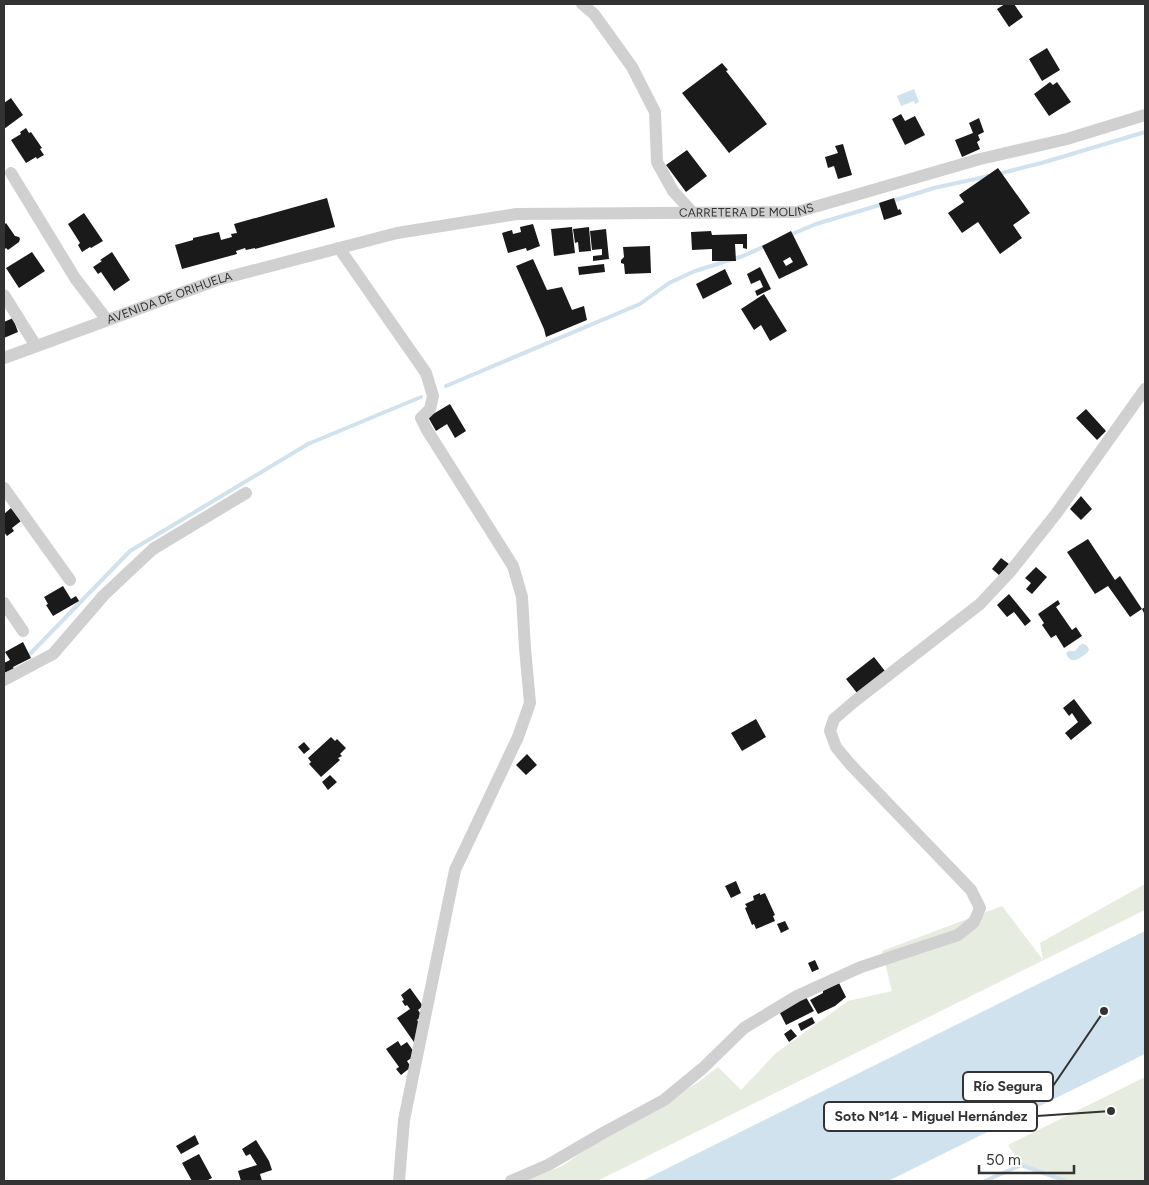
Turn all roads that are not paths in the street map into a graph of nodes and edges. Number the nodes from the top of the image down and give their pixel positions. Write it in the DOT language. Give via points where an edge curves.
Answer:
graph roads {
  1 [pos="582,4"];
  2 [pos="1145,115"];
  3 [pos="11,173"];
  4 [pos="692,212"];
  5 [pos="338,248"];
  6 [pos="4,295"];
  7 [pos="107,320"];
  8 [pos="36,346"];
  9 [pos="4,358"];
  10 [pos="1145,390"];
  11 [pos="4,488"];
  12 [pos="246,493"];
  13 [pos="70,580"];
  14 [pos="4,603"];
  15 [pos="23,631"];
  16 [pos="4,680"];
  17 [pos="399,1181"];
  18 [pos="510,1181"];
  1 -- 4 [label="street" via="594,14 632,67 655,112 657,162 673,191"];
  2 -- 4 [label="street, CARRETERA DE MOLINS" via="797,212"];
  3 -- 7 [label="street" via="75,278"];
  4 -- 5 [label="street, CARRETERA DE MOLINS" via="516,214 397,233"];
  5 -- 7 [label="street, AVENIDA DE ORIHUELA" via="217,280"];
  5 -- 17 [label="street" via="426,373 433,396 430,409 421,418 514,566 522,597 530,703 518,737 455,870 404,1120"];
  6 -- 8 [label="street"];
  7 -- 8 [label="street, AVENIDA DE ORIHUELA"];
  8 -- 9 [label="street, AVENIDA DE ORIHUELA"];
  10 -- 18 [label="street" via="1010,572 980,604 834,719 830,731 836,747 850,764 971,890 980,908 974,922 958,935 860,966 797,996 744,1028 664,1100 548,1165"];
  11 -- 13 [label="street"];
  12 -- 16 [label="street" via="153,549 104,595 53,654"];
  14 -- 15 [label="street"];
}
